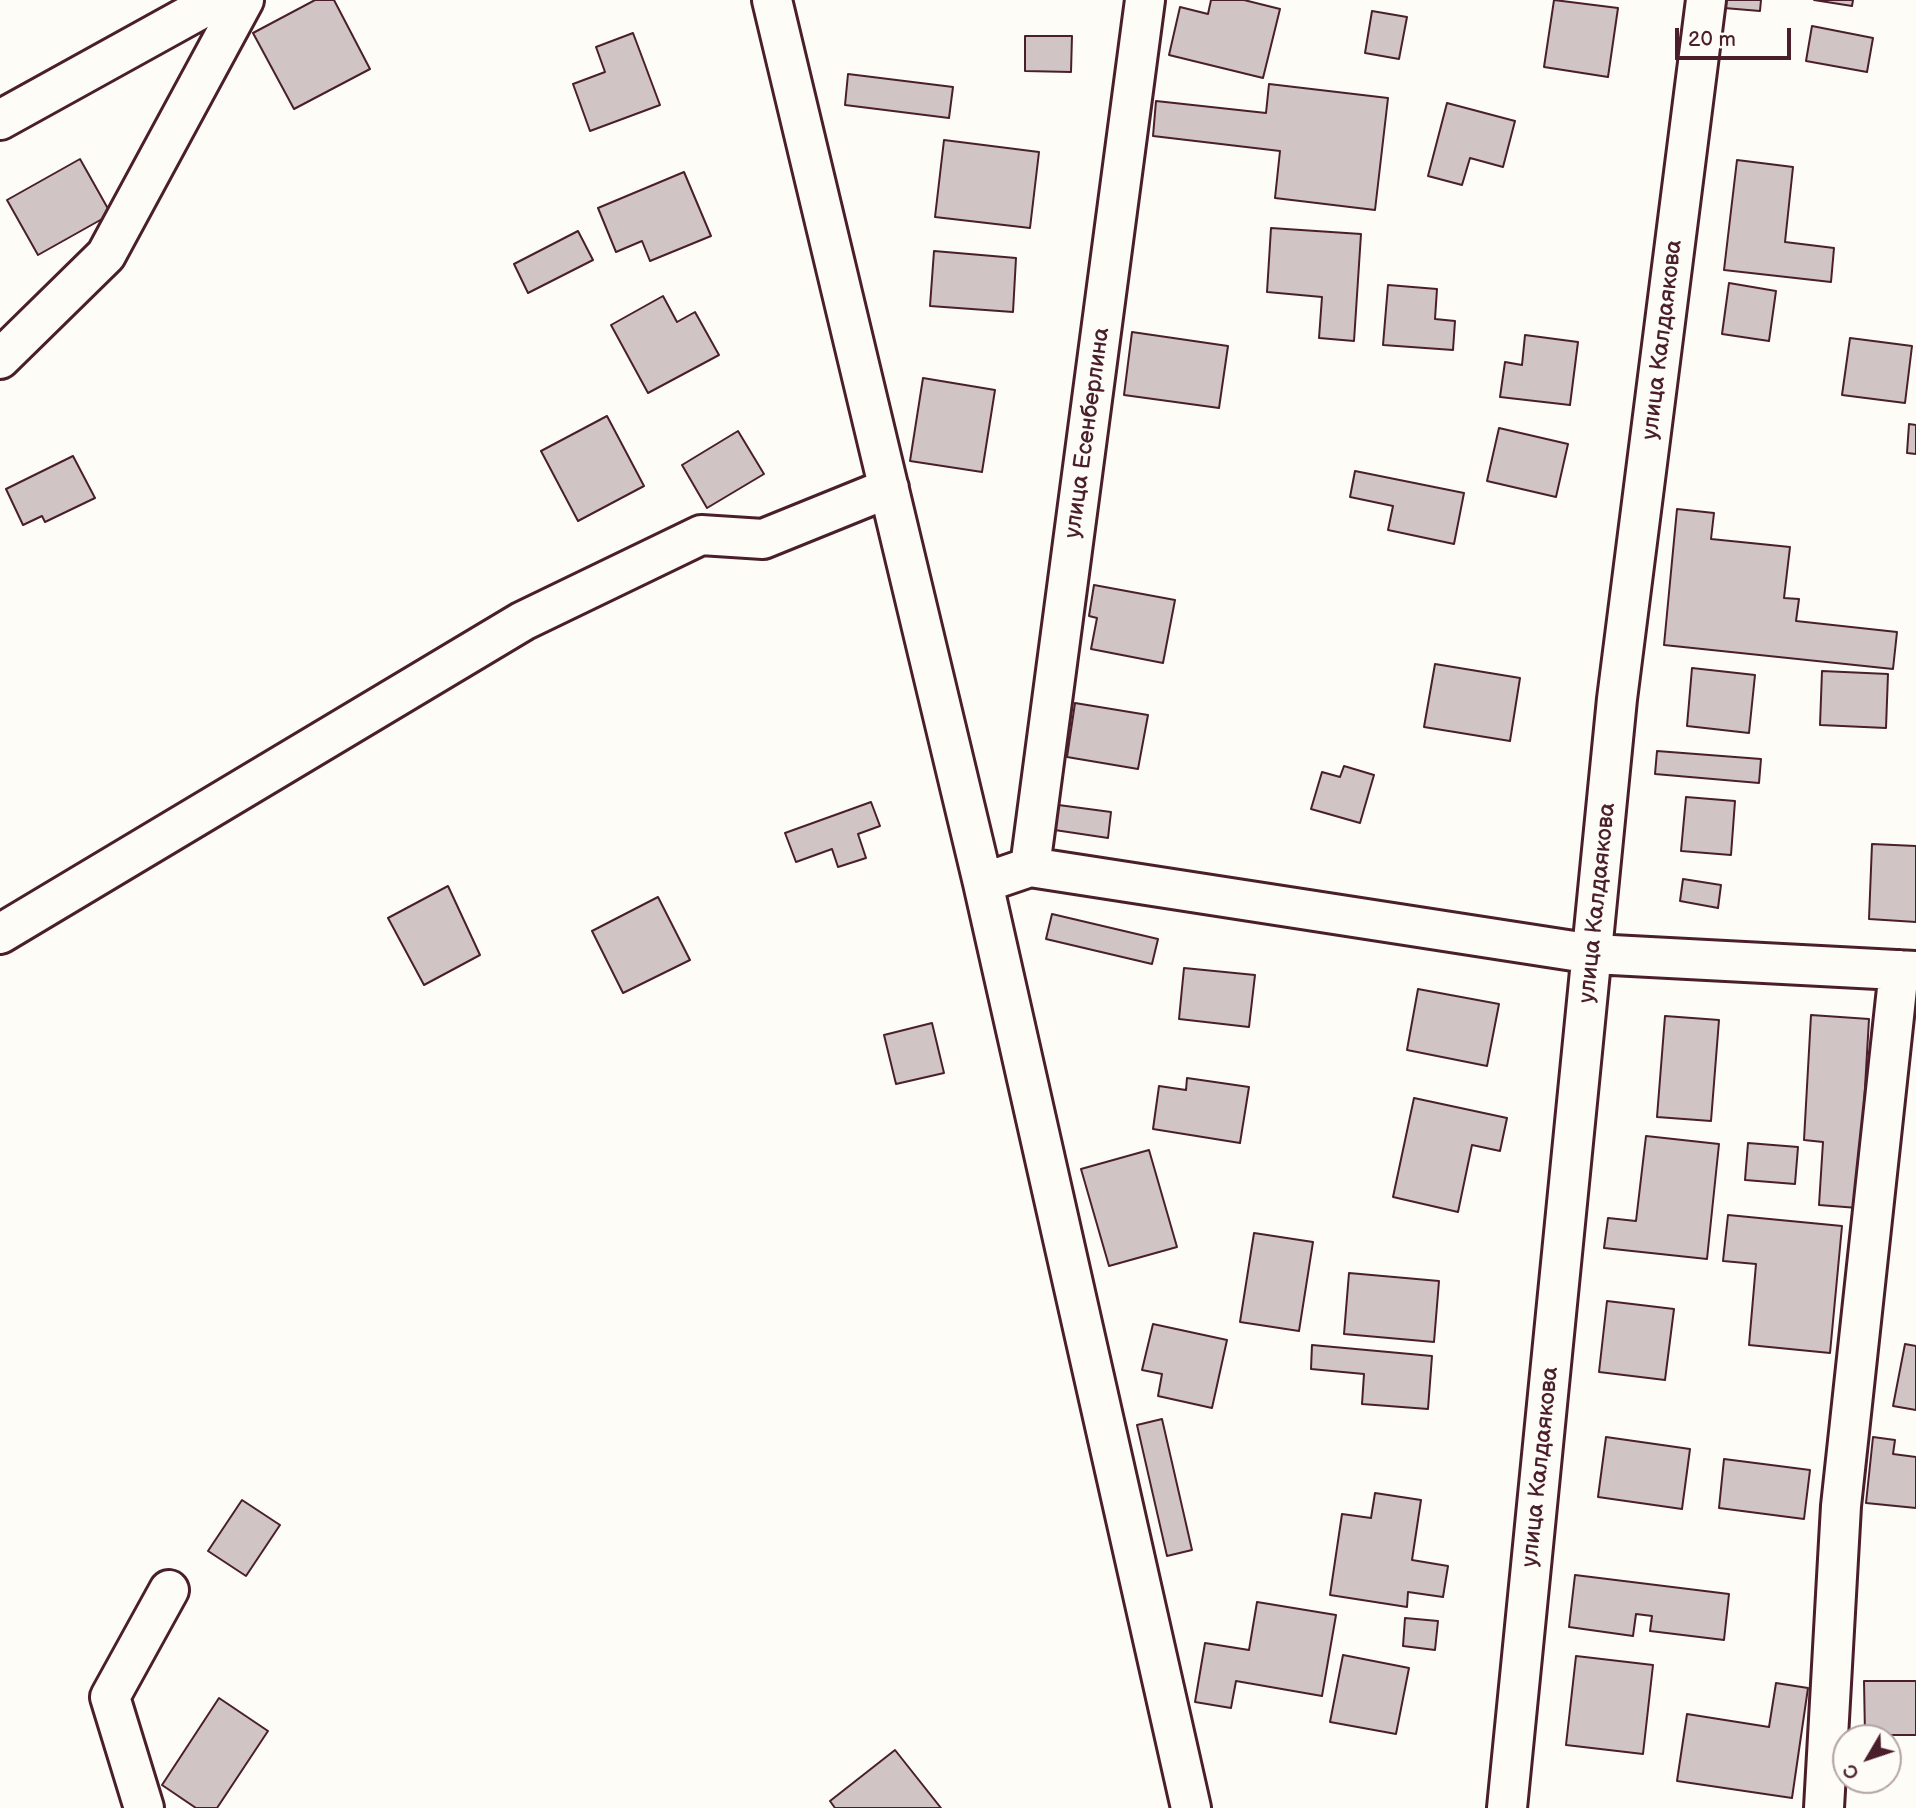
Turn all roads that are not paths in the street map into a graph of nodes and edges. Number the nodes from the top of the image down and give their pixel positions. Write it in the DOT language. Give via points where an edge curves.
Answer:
graph roads {
  1 [pos="217,0"];
  2 [pos="244,0"];
  3 [pos="772,0"];
  4 [pos="1145,0"];
  5 [pos="1706,0"];
  6 [pos="0,120"];
  7 [pos="0,359"];
  8 [pos="889,488"];
  9 [pos="1030,867"];
  10 [pos="983,883"];
  11 [pos="0,934"];
  12 [pos="1593,954"];
  13 [pos="1908,970"];
  14 [pos="169,1590"];
  15 [pos="144,1808"];
  16 [pos="1191,1808"];
  17 [pos="1507,1808"];
  18 [pos="1824,1808"];
  1 -- 6 [label="street"];
  2 -- 7 [label="street" via="106,255"];
  3 -- 8 [label="street"];
  4 -- 9 [label="street, улица Есенберлина"];
  5 -- 12 [label="street, улица Калдаякова" via="1617,699"];
  8 -- 10 [label="street"];
  8 -- 11 [label="street" via="763,540 701,535 523,621"];
  9 -- 10 [label="street"];
  9 -- 12 [label="street"];
  10 -- 16 [label="street"];
  12 -- 13 [label="street"];
  12 -- 17 [label="street, улица Калдаякова"];
  13 -- 18 [label="street" via="1841,1506"];
  14 -- 15 [label="street" via="110,1697"];
}
